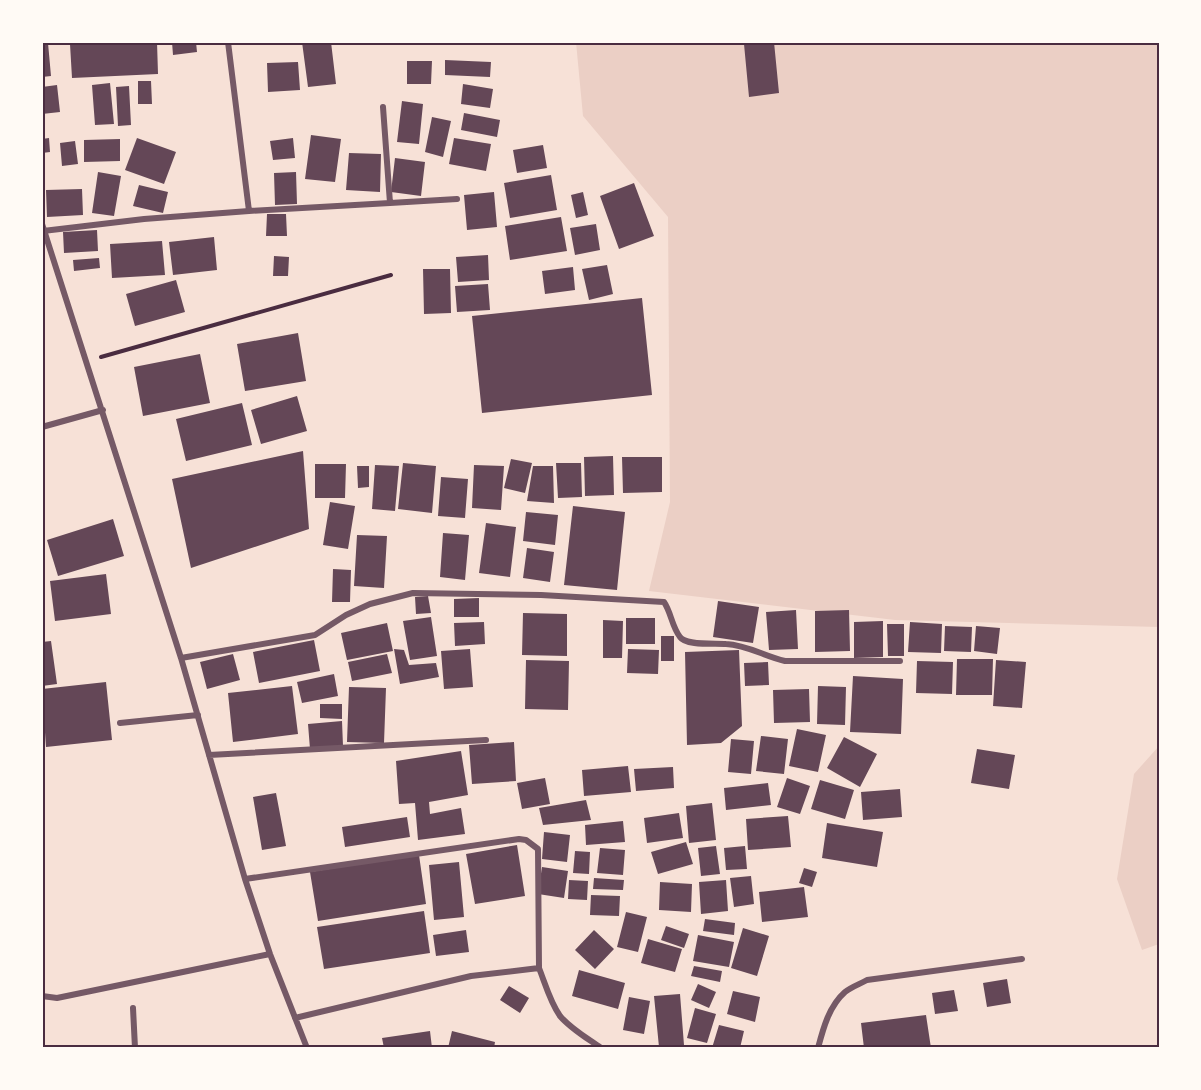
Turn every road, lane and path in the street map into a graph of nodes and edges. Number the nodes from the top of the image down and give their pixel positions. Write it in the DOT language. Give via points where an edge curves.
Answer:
graph roads {
  1 [pos="228,42"];
  2 [pos="383,107"];
  3 [pos="457,200"];
  4 [pos="390,203"];
  5 [pos="249,211"];
  6 [pos="43,229"];
  7 [pos="391,275"];
  8 [pos="86,361"];
  9 [pos="103,410"];
  10 [pos="42,427"];
  11 [pos="181,658"];
  12 [pos="900,661"];
  13 [pos="198,715"];
  14 [pos="120,723"];
  15 [pos="486,740"];
  16 [pos="209,755"];
  17 [pos="245,879"];
  18 [pos="270,954"];
  19 [pos="1022,959"];
  20 [pos="539,968"];
  21 [pos="42,996"];
  22 [pos="134,1008"];
  23 [pos="295,1018"];
  24 [pos="135,1048"];
  25 [pos="307,1048"];
  26 [pos="601,1048"];
  27 [pos="818,1048"];
  1 -- 5 [label="street"];
  2 -- 4 [label="street"];
  3 -- 4 [label="street"];
  4 -- 5 [label="street"];
  5 -- 6 [label="street"];
  6 -- 8 [label="street"];
  7 -- 8 [label="path"];
  8 -- 9 [label="street"];
  9 -- 10 [label="street"];
  9 -- 11 [label="street"];
  11 -- 12 [label="street" via="315,635 370,604 413,593 445,593 664,602 680,637 689,642 746,647 785,661"];
  11 -- 13 [label="street"];
  13 -- 14 [label="street"];
  13 -- 16 [label="street"];
  15 -- 16 [label="street"];
  16 -- 17 [label="street"];
  17 -- 18 [label="street"];
  17 -- 20 [label="street" via="526,840 538,849"];
  18 -- 21 [label="street" via="57,998"];
  18 -- 23 [label="street"];
  19 -- 27 [label="street" via="867,980 845,993 831,1011"];
  20 -- 23 [label="street" via="471,976"];
  20 -- 26 [label="street" via="560,1015"];
  22 -- 24 [label="street"];
  23 -- 25 [label="street"];
}
